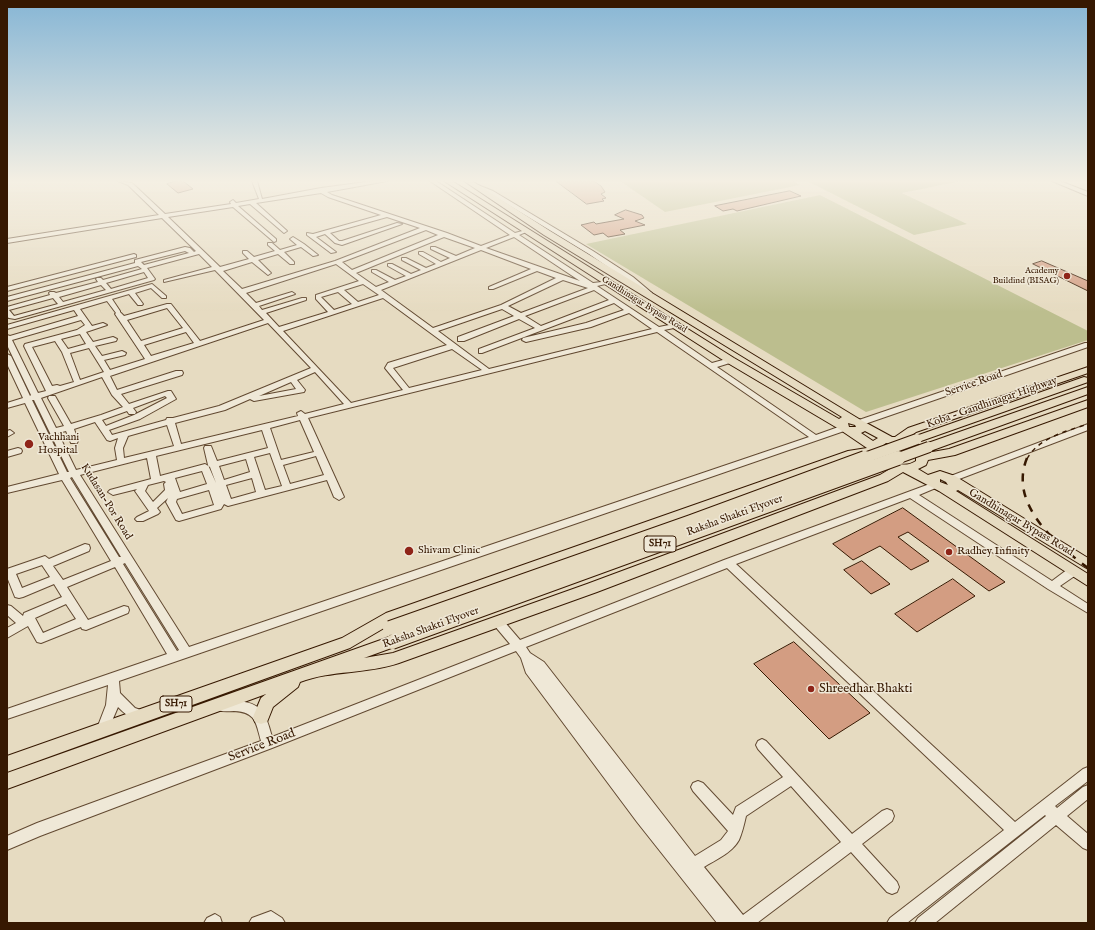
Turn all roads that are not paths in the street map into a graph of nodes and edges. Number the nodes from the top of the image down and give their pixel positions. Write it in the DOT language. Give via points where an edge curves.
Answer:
graph roads {
  1 [pos="99,224"];
  2 [pos="106,224"];
  3 [pos="172,224"];
  4 [pos="256,224"];
  5 [pos="276,224"];
  6 [pos="354,224"];
  7 [pos="368,224"];
  8 [pos="379,224"];
  9 [pos="399,224"];
  10 [pos="413,224"];
  11 [pos="498,224"];
  12 [pos="514,224"];
  13 [pos="535,224"];
  14 [pos="374,227"];
  15 [pos="340,228"];
  16 [pos="426,228"];
  17 [pos="385,231"];
  18 [pos="524,231"];
  19 [pos="265,232"];
  20 [pos="326,232"];
  21 [pos="352,234"];
  22 [pos="445,234"];
  23 [pos="514,235"];
  24 [pos="7,238"];
  25 [pos="293,238"];
  26 [pos="358,238"];
  27 [pos="7,241"];
  28 [pos="302,245"];
  29 [pos="433,248"];
  30 [pos="479,248"];
  31 [pos="200,252"];
  32 [pos="245,252"];
  33 [pos="278,252"];
  34 [pos="333,252"];
  35 [pos="421,253"];
  36 [pos="314,255"];
  37 [pos="134,256"];
  38 [pos="455,258"];
  39 [pos="110,259"];
  40 [pos="404,259"];
  41 [pos="253,260"];
  42 [pos="337,262"];
  43 [pos="292,263"];
  44 [pos="441,264"];
  45 [pos="390,265"];
  46 [pos="143,267"];
  47 [pos="62,268"];
  48 [pos="118,268"];
  49 [pos="217,269"];
  50 [pos="536,269"];
  51 [pos="91,270"];
  52 [pos="426,270"];
  53 [pos="374,271"];
  54 [pos="352,272"];
  55 [pos="268,273"];
  56 [pos="64,274"];
  57 [pos="411,276"];
  58 [pos="562,278"];
  59 [pos="29,280"];
  60 [pos="66,281"];
  61 [pos="166,281"];
  62 [pos="102,282"];
  63 [pos="364,282"];
  64 [pos="608,282"];
  65 [pos="395,283"];
  66 [pos="592,287"];
  67 [pos="47,288"];
  68 [pos="491,288"];
  69 [pos="7,289"];
  70 [pos="36,289"];
  71 [pos="339,289"];
  72 [pos="376,290"];
  73 [pos="131,292"];
  74 [pos="240,292"];
  75 [pos="292,294"];
  76 [pos="109,295"];
  77 [pos="54,296"];
  78 [pos="383,296"];
  79 [pos="7,299"];
  80 [pos="304,299"];
  81 [pos="613,301"];
  82 [pos="140,304"];
  83 [pos="357,304"];
  84 [pos="62,305"];
  85 [pos="169,305"];
  86 [pos="253,306"];
  87 [pos="503,306"];
  88 [pos="76,308"];
  89 [pos="7,311"];
  90 [pos="629,311"];
  91 [pos="332,312"];
  92 [pos="260,313"];
  93 [pos="120,314"];
  94 [pos="520,316"];
  95 [pos="82,317"];
  96 [pos="268,321"];
  97 [pos="673,323"];
  98 [pos="103,325"];
  99 [pos="7,327"];
  100 [pos="656,328"];
  101 [pos="188,329"];
  102 [pos="541,329"];
  103 [pos="277,330"];
  104 [pos="82,331"];
  105 [pos="432,331"];
  106 [pos="7,338"];
  107 [pos="57,339"];
  108 [pos="113,339"];
  109 [pos="461,339"];
  110 [pos="140,344"];
  111 [pos="199,344"];
  112 [pos="91,345"];
  113 [pos="501,345"];
  114 [pos="1088,345"];
  115 [pos="453,346"];
  116 [pos="482,351"];
  117 [pos="66,352"];
  118 [pos="122,353"];
  119 [pos="9,359"];
  120 [pos="99,359"];
  121 [pos="150,360"];
  122 [pos="730,360"];
  123 [pos="129,364"];
  124 [pos="712,366"];
  125 [pos="316,369"];
  126 [pos="487,370"];
  127 [pos="1088,370"];
  128 [pos="107,373"];
  129 [pos="179,373"];
  130 [pos="292,379"];
  131 [pos="1088,379"];
  132 [pos="78,382"];
  133 [pos="405,388"];
  134 [pos="1088,390"];
  135 [pos="117,393"];
  136 [pos="32,398"];
  137 [pos="52,398"];
  138 [pos="1088,403"];
  139 [pos="233,404"];
  140 [pos="348,404"];
  141 [pos="7,406"];
  142 [pos="128,408"];
  143 [pos="302,415"];
  144 [pos="137,417"];
  145 [pos="97,419"];
  146 [pos="170,420"];
  147 [pos="858,422"];
  148 [pos="69,427"];
  149 [pos="265,427"];
  150 [pos="1088,427"];
  151 [pos="844,428"];
  152 [pos="105,429"];
  153 [pos="53,432"];
  154 [pos="124,435"];
  155 [pos="814,437"];
  156 [pos="74,440"];
  157 [pos="894,440"];
  158 [pos="176,444"];
  159 [pos="208,448"];
  160 [pos="875,449"];
  161 [pos="274,450"];
  162 [pos="18,451"];
  163 [pos="319,453"];
  164 [pos="7,454"];
  165 [pos="924,455"];
  166 [pos="249,456"];
  167 [pos="120,458"];
  168 [pos="152,458"];
  169 [pos="278,463"];
  170 [pos="213,465"];
  171 [pos="903,468"];
  172 [pos="68,473"];
  173 [pos="255,474"];
  174 [pos="330,476"];
  175 [pos="162,479"];
  176 [pos="944,482"];
  177 [pos="145,483"];
  178 [pos="216,485"];
  179 [pos="7,486"];
  180 [pos="288,488"];
  181 [pos="7,490"];
  182 [pos="113,492"];
  183 [pos="911,494"];
  184 [pos="262,495"];
  185 [pos="172,497"];
  186 [pos="339,497"];
  187 [pos="153,507"];
  188 [pos="140,519"];
  189 [pos="85,548"];
  190 [pos="122,560"];
  191 [pos="47,564"];
  192 [pos="728,564"];
  193 [pos="1088,564"];
  194 [pos="1072,572"];
  195 [pos="1088,581"];
  196 [pos="58,582"];
  197 [pos="1052,586"];
  198 [pos="69,598"];
  199 [pos="150,605"];
  200 [pos="7,609"];
  201 [pos="1088,609"];
  202 [pos="124,610"];
  203 [pos="83,621"];
  204 [pos="498,622"];
  205 [pos="7,634"];
  206 [pos="391,635"];
  207 [pos="345,644"];
  208 [pos="186,652"];
  209 [pos="521,652"];
  210 [pos="175,657"];
  211 [pos="308,672"];
  212 [pos="113,678"];
  213 [pos="115,696"];
  214 [pos="214,706"];
  215 [pos="7,714"];
  216 [pos="142,716"];
  217 [pos="262,717"];
  218 [pos="102,731"];
  219 [pos="268,744"];
  220 [pos="762,745"];
  221 [pos="7,764"];
  222 [pos="1088,773"];
  223 [pos="792,778"];
  224 [pos="7,782"];
  225 [pos="698,787"];
  226 [pos="1088,791"];
  227 [pos="1046,807"];
  228 [pos="887,816"];
  229 [pos="1057,817"];
  230 [pos="736,829"];
  231 [pos="1015,831"];
  232 [pos="7,843"];
  233 [pos="852,843"];
  234 [pos="1088,843"];
  235 [pos="694,865"];
  236 [pos="892,887"];
  237 [pos="257,923"];
  238 [pos="277,923"];
  239 [pos="726,923"];
  240 [pos="739,923"];
  241 [pos="745,923"];
  242 [pos="895,923"];
  243 [pos="923,923"];
  1 -- 24 [label="street"];
  2 -- 27 [label="street"];
  3 -- 31 [label="street"];
  4 -- 19 [label="street"];
  5 -- 19 [label="street" via="282,230"];
  6 -- 15 [label="street"];
  7 -- 14 [label="street"];
  8 -- 14 [label="street"];
  9 -- 17 [label="street"];
  10 -- 16 [label="street"];
  11 -- 23 [label="street"];
  12 -- 18 [label="main road, Gandhinagar Bypass Road"];
  13 -- 147 [label="main road, Gandhinagar Bypass Road"];
  14 -- 17 [label="street"];
  14 -- 21 [label="street"];
  15 -- 20 [label="street"];
  15 -- 21 [label="street"];
  16 -- 22 [label="street"];
  16 -- 42 [label="street"];
  17 -- 26 [label="street"];
  18 -- 23 [label="street"];
  18 -- 64 [label="main road, Gandhinagar Bypass Road"];
  19 -- 33 [label="street"];
  20 -- 26 [label="street" via="339,243"];
  20 -- 34 [label="street" via="309,234"];
  21 -- 26 [label="street"];
  22 -- 30 [label="street"];
  22 -- 54 [label="street"];
  23 -- 30 [label="street"];
  23 -- 66 [label="street"];
  25 -- 28 [label="street"];
  28 -- 33 [label="street"];
  28 -- 36 [label="street"];
  29 -- 38 [label="street"];
  30 -- 38 [label="street"];
  30 -- 50 [label="street"];
  31 -- 46 [label="street"];
  31 -- 49 [label="street"];
  32 -- 41 [label="street"];
  33 -- 41 [label="street"];
  33 -- 43 [label="street"];
  35 -- 44 [label="street"];
  37 -- 39 [label="street"];
  38 -- 44 [label="street"];
  39 -- 48 [label="street"];
  39 -- 51 [label="street"];
  40 -- 52 [label="street"];
  41 -- 49 [label="street"];
  41 -- 55 [label="street"];
  42 -- 54 [label="street"];
  42 -- 74 [label="street"];
  44 -- 52 [label="street"];
  45 -- 57 [label="street"];
  46 -- 51 [label="street"];
  46 -- 62 [label="street"];
  46 -- 76 [label="street" via="152,279"];
  47 -- 56 [label="street"];
  49 -- 61 [label="street"];
  49 -- 74 [label="street"];
  50 -- 58 [label="street"];
  50 -- 68 [label="street"];
  51 -- 56 [label="street"];
  51 -- 62 [label="street"];
  51 -- 67 [label="street"];
  52 -- 57 [label="street"];
  53 -- 65 [label="street"];
  54 -- 63 [label="street"];
  56 -- 59 [label="street"];
  56 -- 60 [label="street"];
  57 -- 65 [label="street"];
  58 -- 66 [label="street"];
  58 -- 87 [label="street"];
  59 -- 69 [label="street"];
  59 -- 70 [label="street"];
  62 -- 76 [label="street"];
  62 -- 77 [label="street"];
  63 -- 71 [label="street"];
  63 -- 72 [label="street"];
  64 -- 66 [label="street"];
  64 -- 97 [label="main road, Gandhinagar Bypass Road"];
  65 -- 72 [label="street"];
  66 -- 81 [label="street"];
  66 -- 94 [label="street"];
  67 -- 77 [label="street"];
  67 -- 79 [label="street"];
  71 -- 83 [label="street"];
  71 -- 91 [label="street" via="317,297"];
  72 -- 78 [label="street"];
  73 -- 76 [label="street"];
  73 -- 82 [label="street"];
  73 -- 85 [label="street" via="153,286"];
  74 -- 86 [label="street"];
  75 -- 86 [label="street"];
  76 -- 84 [label="street"];
  76 -- 88 [label="street"];
  76 -- 93 [label="street"];
  77 -- 84 [label="street"];
  77 -- 89 [label="street"];
  78 -- 83 [label="street"];
  78 -- 105 [label="street"];
  80 -- 92 [label="street"];
  81 -- 90 [label="street"];
  81 -- 102 [label="street"];
  83 -- 91 [label="street"];
  84 -- 89 [label="street" via="13,318"];
  85 -- 93 [label="street"];
  85 -- 101 [label="street"];
  86 -- 92 [label="street"];
  87 -- 94 [label="street"];
  87 -- 105 [label="street"];
  88 -- 95 [label="street"];
  88 -- 99 [label="street"];
  90 -- 100 [label="street"];
  90 -- 113 [label="street" via="574,328"];
  91 -- 103 [label="street"];
  92 -- 96 [label="street"];
  93 -- 110 [label="street"];
  94 -- 102 [label="street"];
  94 -- 109 [label="street"];
  95 -- 106 [label="street"];
  95 -- 119 [label="street" via="87,328"];
  96 -- 103 [label="street"];
  96 -- 111 [label="street"];
  97 -- 100 [label="street"];
  97 -- 122 [label="main road, Gandhinagar Bypass Road"];
  98 -- 104 [label="street"];
  100 -- 124 [label="street"];
  100 -- 126 [label="street"];
  101 -- 110 [label="street"];
  101 -- 111 [label="street"];
  102 -- 113 [label="street"];
  103 -- 125 [label="street"];
  104 -- 107 [label="street"];
  104 -- 112 [label="street"];
  105 -- 115 [label="street"];
  106 -- 119 [label="street, Kudasan-Por Road"];
  107 -- 117 [label="street"];
  107 -- 132 [label="street" via="28,346 49,389"];
  108 -- 112 [label="street"];
  110 -- 121 [label="street"];
  111 -- 121 [label="street"];
  112 -- 117 [label="street"];
  112 -- 120 [label="street"];
  113 -- 116 [label="street"];
  114 -- 147 [label="street, Service Road"];
  115 -- 126 [label="street"];
  115 -- 133 [label="street" via="391,364 389,368"];
  117 -- 132 [label="street"];
  118 -- 120 [label="street"];
  119 -- 136 [label="street, Kudasan-Por Road"];
  119 -- 136 [label="street, Kudasan-Por Road"];
  120 -- 128 [label="street"];
  121 -- 128 [label="street"];
  122 -- 124 [label="street"];
  122 -- 151 [label="main road, Gandhinagar Bypass Road"];
  123 -- 128 [label="street"];
  124 -- 155 [label="street"];
  125 -- 130 [label="street"];
  125 -- 140 [label="street"];
  126 -- 133 [label="street"];
  126 -- 140 [label="street"];
  127 -- 157 [label="main road, Koba - Gandhinagar Highway" via="912,430"];
  128 -- 132 [label="street"];
  128 -- 135 [label="street"];
  129 -- 135 [label="street"];
  130 -- 139 [label="street"];
  130 -- 139 [label="street" via="301,390"];
  131 -- 206 [label="main road, Raksha Shakti Flyover / SH71, bridge" via="691,522"];
  132 -- 136 [label="street"];
  133 -- 140 [label="street"];
  134 -- 165 [label="main road, Raksha Shakti Flyover"];
  135 -- 142 [label="street"];
  136 -- 141 [label="street"];
  136 -- 153 [label="street, Kudasan-Por Road"];
  136 -- 172 [label="street, Kudasan-Por Road"];
  137 -- 148 [label="street"];
  138 -- 165 [label="main road, SH71" via="951,452"];
  139 -- 146 [label="street"];
  140 -- 143 [label="street"];
  142 -- 144 [label="street"];
  142 -- 144 [label="street" via="163,394 170,394 171,401"];
  142 -- 145 [label="street"];
  143 -- 149 [label="street"];
  143 -- 158 [label="street"];
  143 -- 163 [label="street"];
  144 -- 152 [label="street"];
  145 -- 148 [label="street"];
  145 -- 152 [label="street"];
  146 -- 154 [label="street"];
  146 -- 158 [label="street"];
  147 -- 151 [label="main road" via="844,420 841,423"];
  147 -- 157 [label="main road, Gandhinagar Bypass Road"];
  148 -- 153 [label="street"];
  148 -- 156 [label="street"];
  149 -- 161 [label="street"];
  149 -- 168 [label="street"];
  150 -- 176 [label="street, Service Road"];
  151 -- 155 [label="street"];
  151 -- 160 [label="main road, Gandhinagar Bypass Road"];
  152 -- 154 [label="street" via="110,438"];
  153 -- 172 [label="street, Kudasan-Por Road"];
  154 -- 167 [label="street" via="119,448"];
  155 -- 208 [label="street"];
  157 -- 160 [label="main road, Koba - Gandhinagar Highway" via="880,442"];
  157 -- 165 [label="main road, Gandhinagar Bypass Road" via="916,447"];
  158 -- 167 [label="street"];
  159 -- 170 [label="street"];
  160 -- 171 [label="main road, Gandhinagar Bypass Road" via="877,456 882,460"];
  160 -- 207 [label="main road, Koba - Gandhinagar Highway" via="852,454 391,617"];
  161 -- 166 [label="street"];
  161 -- 169 [label="street"];
  162 -- 164 [label="street"];
  163 -- 169 [label="street"];
  163 -- 174 [label="street"];
  165 -- 171 [label="main road, SH71" via="914,467"];
  165 -- 176 [label="main road, Gandhinagar Bypass Road"];
  165 -- 206 [label="main road, Raksha Shakti Flyover / SH71, bridge"];
  166 -- 170 [label="street"];
  166 -- 173 [label="street"];
  167 -- 172 [label="street"];
  168 -- 172 [label="street"];
  168 -- 175 [label="street" via="151,464"];
  169 -- 180 [label="street"];
  170 -- 178 [label="street"];
  171 -- 176 [label="main road, Gandhinagar Bypass Road"];
  171 -- 204 [label="main road" via="884,478 777,519"];
  172 -- 179 [label="street"];
  172 -- 181 [label="street"];
  172 -- 190 [label="street, Kudasan-Por Road"];
  173 -- 178 [label="street"];
  173 -- 184 [label="street"];
  174 -- 180 [label="street"];
  174 -- 186 [label="street"];
  175 -- 177 [label="street"];
  175 -- 178 [label="street" via="205,467"];
  175 -- 185 [label="street" via="172,480 176,491"];
  175 -- 187 [label="street" via="170,491"];
  176 -- 183 [label="street, Service Road"];
  176 -- 193 [label="main road, Gandhinagar Bypass Road"];
  176 -- 194 [label="main road, Gandhinagar Bypass Road"];
  177 -- 182 [label="street"];
  177 -- 187 [label="street" via="140,491"];
  178 -- 184 [label="street" via="228,503"];
  178 -- 185 [label="street"];
  178 -- 185 [label="street" via="219,504 215,508 179,518 171,502"];
  180 -- 184 [label="street"];
  183 -- 192 [label="street, Service Road"];
  183 -- 197 [label="street"];
  187 -- 188 [label="street" via="154,513"];
  189 -- 191 [label="street"];
  190 -- 196 [label="street"];
  190 -- 199 [label="street, Kudasan-Por Road"];
  191 -- 196 [label="street"];
  191 -- 196 [label="street" via="45,560 10,572 19,594"];
  192 -- 209 [label="street, Service Road"];
  192 -- 231 [label="street"];
  194 -- 195 [label="main road, Gandhinagar Bypass Road"];
  194 -- 197 [label="street"];
  196 -- 198 [label="street"];
  197 -- 201 [label="street"];
  198 -- 203 [label="street"];
  198 -- 203 [label="street" via="28,616 41,639"];
  199 -- 208 [label="street, Kudasan-Por Road"];
  199 -- 210 [label="street, Kudasan-Por Road"];
  200 -- 205 [label="street" via="24,623"];
  202 -- 203 [label="street" via="86,626"];
  204 -- 209 [label="street"];
  204 -- 211 [label="main road" via="394,659"];
  206 -- 207 [label="main road, Raksha Shakti Flyover / SH71"];
  206 -- 211 [label="main road, Raksha Shakti Flyover / SH71"];
  207 -- 216 [label="main road, SH71"];
  208 -- 210 [label="street"];
  209 -- 219 [label="street, Service Road" via="389,695"];
  209 -- 235 [label="street" via="540,665"];
  209 -- 239 [label="street" via="534,676"];
  210 -- 212 [label="street"];
  211 -- 214 [label="main road, SH71"];
  211 -- 217 [label="main road" via="271,699 264,708"];
  212 -- 213 [label="street"];
  212 -- 215 [label="street"];
  213 -- 216 [label="street" via="131,712"];
  213 -- 218 [label="street"];
  214 -- 217 [label="street" via="244,706"];
  214 -- 224 [label="main road, SH71"];
  216 -- 218 [label="main road, SH71"];
  217 -- 219 [label="street"];
  218 -- 221 [label="main road, SH71"];
  219 -- 232 [label="street, Service Road"];
  220 -- 223 [label="street"];
  222 -- 227 [label="street"];
  223 -- 230 [label="street" via="741,812"];
  223 -- 233 [label="street"];
  225 -- 230 [label="street"];
  226 -- 229 [label="street"];
  227 -- 229 [label="street"];
  227 -- 231 [label="street"];
  228 -- 233 [label="street"];
  229 -- 234 [label="street"];
  229 -- 243 [label="street"];
  230 -- 235 [label="street" via="727,844"];
  231 -- 242 [label="street"];
  233 -- 236 [label="street"];
  233 -- 241 [label="street"];
  235 -- 240 [label="street"];
  237 -- 238 [label="street" via="271,918"];
}
